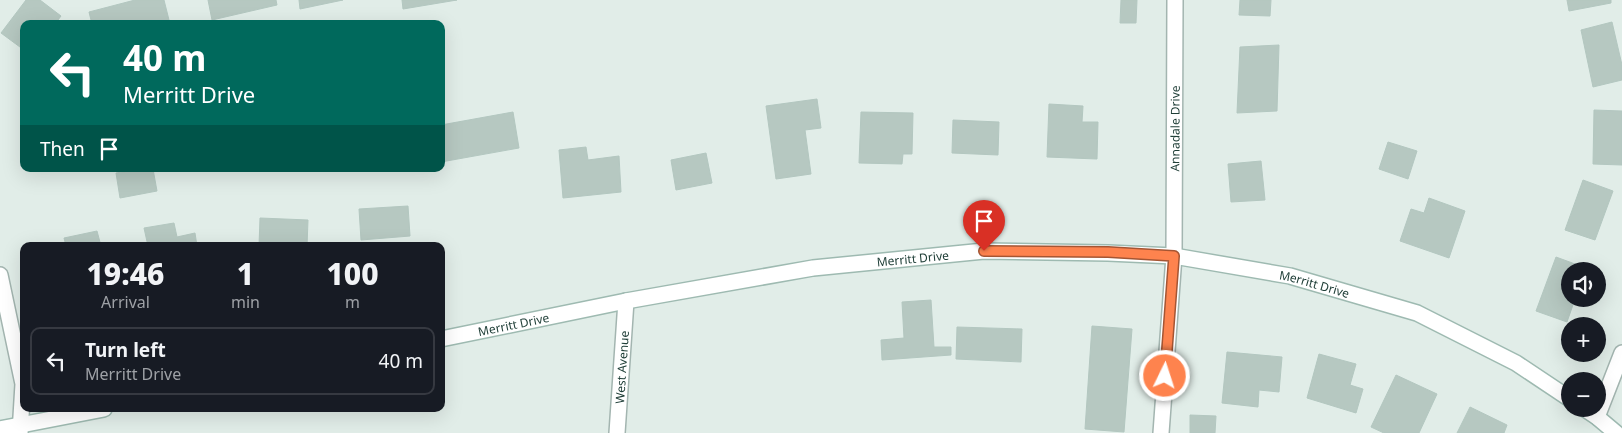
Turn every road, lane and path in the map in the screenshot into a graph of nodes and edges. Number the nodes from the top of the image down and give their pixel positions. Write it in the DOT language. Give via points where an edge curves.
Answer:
graph roads {
  1 [pos="1175,0"];
  2 [pos="1174,256"];
  3 [pos="0,275"];
  4 [pos="626,301"];
  5 [pos="445,338"];
  6 [pos="1622,353"];
  7 [pos="20,370"];
  8 [pos="1606,384"];
  9 [pos="1561,393"];
  10 [pos="21,412"];
  11 [pos="91,412"];
  12 [pos="1596,417"];
  13 [pos="0,429"];
  14 [pos="20,429"];
  15 [pos="616,433"];
  16 [pos="1161,433"];
  17 [pos="1616,433"];
  1 -- 2 [label="main road, Annadale Drive"];
  2 -- 4 [label="main road, Merritt Drive" via="984,251 813,268"];
  2 -- 9 [label="main road, Merritt Drive" via="1290,276 1417,313 1516,364"];
  2 -- 16 [label="main road, Annadale Drive"];
  3 -- 7 [label="main road"];
  4 -- 5 [label="main road, Merritt Drive"];
  4 -- 15 [label="main road, West Avenue"];
  6 -- 8 [label="main road"];
  10 -- 14 [label="main road"];
  11 -- 14 [label="main road"];
  12 -- 17 [label="main road"];
  13 -- 14 [label="main road"];
}
